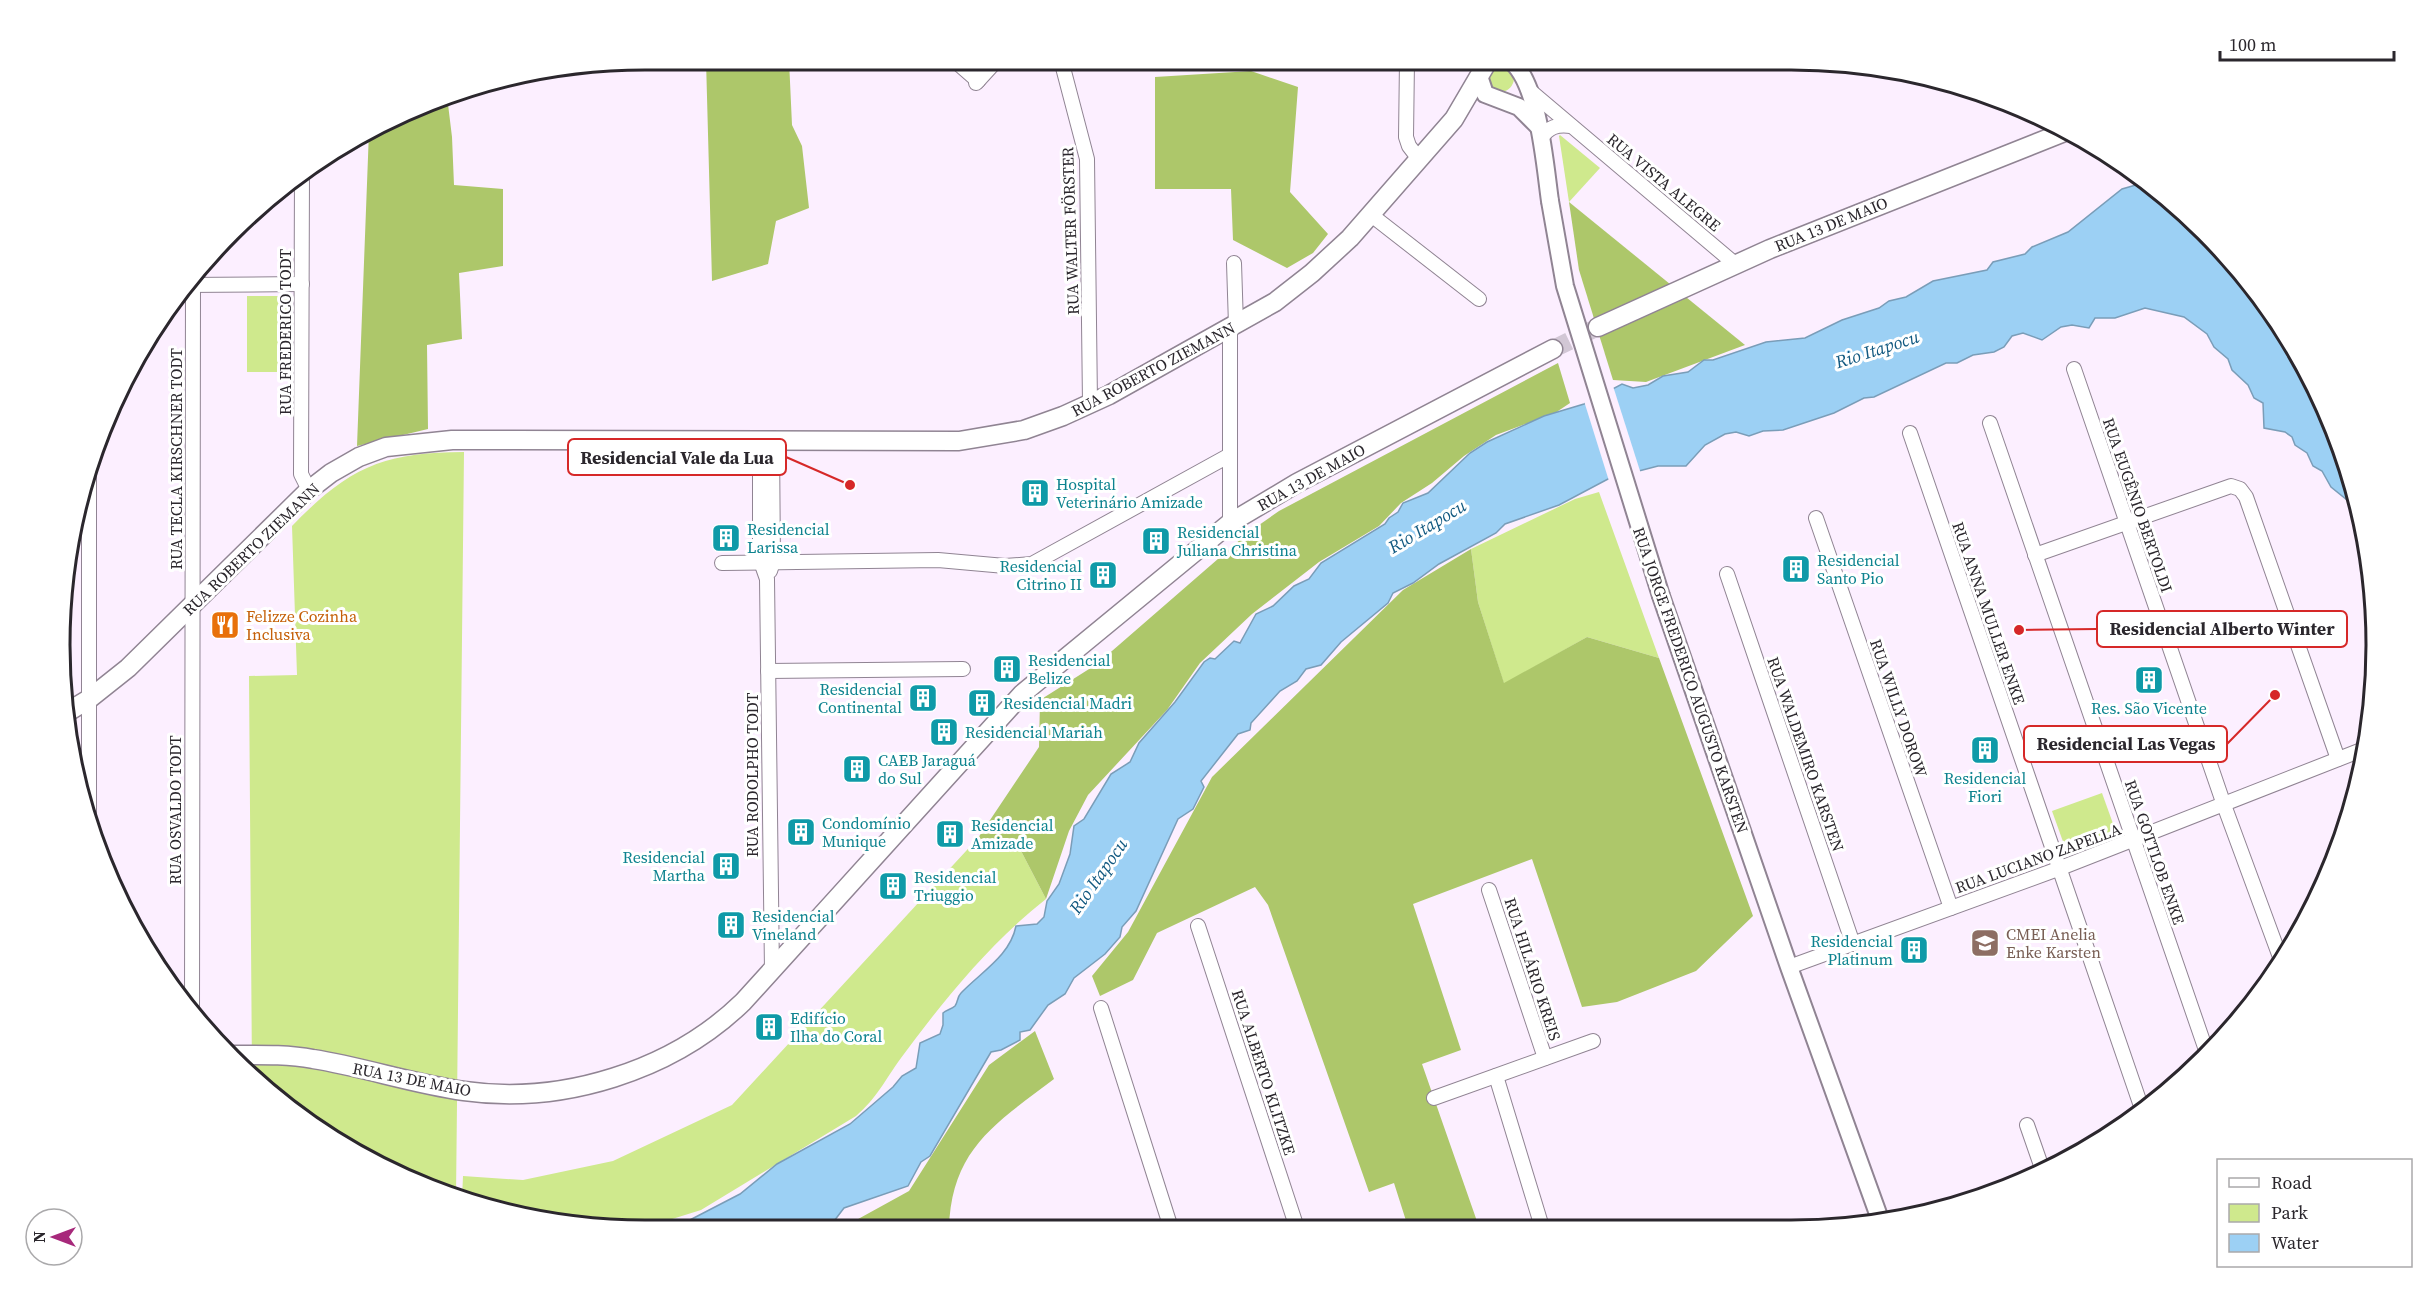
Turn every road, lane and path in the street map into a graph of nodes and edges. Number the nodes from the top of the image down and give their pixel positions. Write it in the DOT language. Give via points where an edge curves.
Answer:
graph roads {
  1 [pos="966,70"];
  2 [pos="972,70"];
  3 [pos="988,70"];
  4 [pos="1064,70"];
  5 [pos="1407,70"];
  6 [pos="1482,70"];
  7 [pos="1483,70"];
  8 [pos="1516,70"];
  9 [pos="979,80"];
  10 [pos="1527,88"];
  11 [pos="1571,126"];
  12 [pos="1540,133"];
  13 [pos="2055,136"];
  14 [pos="1419,159"];
  15 [pos="303,183"];
  16 [pos="1370,214"];
  17 [pos="1234,263"];
  18 [pos="1735,264"];
  19 [pos="200,282"];
  20 [pos="302,284"];
  21 [pos="191,293"];
  22 [pos="1479,299"];
  23 [pos="1233,327"];
  24 [pos="1598,327"];
  25 [pos="1553,349"];
  26 [pos="2074,369"];
  27 [pos="1090,403"];
  28 [pos="1990,423"];
  29 [pos="1910,433"];
  30 [pos="766,442"];
  31 [pos="1230,455"];
  32 [pos="309,490"];
  33 [pos="88,505"];
  34 [pos="1816,518"];
  35 [pos="2127,522"];
  36 [pos="1230,523"];
  37 [pos="2035,555"];
  38 [pos="767,562"];
  39 [pos="722,563"];
  40 [pos="1727,574"];
  41 [pos="191,606"];
  42 [pos="963,669"];
  43 [pos="768,671"];
  44 [pos="89,699"];
  45 [pos="74,708"];
  46 [pos="2355,752"];
  47 [pos="2338,759"];
  48 [pos="89,790"];
  49 [pos="2224,805"];
  50 [pos="2133,840"];
  51 [pos="2058,869"];
  52 [pos="1490,890"];
  53 [pos="1951,908"];
  54 [pos="1198,926"];
  55 [pos="1853,944"];
  56 [pos="2278,951"];
  57 [pos="1789,967"];
  58 [pos="772,971"];
  59 [pos="192,1000"];
  60 [pos="1101,1008"];
  61 [pos="1593,1041"];
  62 [pos="2204,1045"];
  63 [pos="243,1056"];
  64 [pos="1545,1059"];
  65 [pos="1496,1076"];
  66 [pos="1434,1098"];
  67 [pos="2140,1103"];
  68 [pos="2027,1125"];
  69 [pos="2040,1163"];
  70 [pos="1878,1214"];
  71 [pos="1169,1220"];
  72 [pos="1294,1220"];
  73 [pos="1540,1220"];
  1 -- 9 [label="street"];
  2 -- 9 [label="street"];
  3 -- 9 [label="street"];
  4 -- 27 [label="street, RUA WALTER FÖRSTER" via="1087,159"];
  5 -- 14 [label="street" via="1406,137"];
  6 -- 14 [label="main road, RUA ROBERTO ZIEMANN" via="1461,109"];
  7 -- 12 [label="street" via="1485,94 1519,107"];
  8 -- 10 [label="street, RUA JORGE FREDERICO AUGUSTO KARSTEN"];
  10 -- 11 [label="street, RUA VISTA ALEGRE"];
  10 -- 12 [label="street, RUA JORGE FREDERICO AUGUSTO KARSTEN"];
  11 -- 12 [label="street" via="1554,126"];
  11 -- 18 [label="street, RUA VISTA ALEGRE"];
  12 -- 57 [label="street, RUA JORGE FREDERICO AUGUSTO KARSTEN, bridge" via="1565,286 1661,596"];
  13 -- 18 [label="main road, RUA 13 DE MAIO"];
  14 -- 16 [label="main road, RUA ROBERTO ZIEMANN"];
  15 -- 20 [label="street, RUA FREDERICO TODT"];
  16 -- 22 [label="street"];
  16 -- 23 [label="main road, RUA ROBERTO ZIEMANN" via="1340,249 1312,273 1275,302"];
  17 -- 23 [label="street"];
  18 -- 24 [label="main road, RUA 13 DE MAIO"];
  19 -- 20 [label="street"];
  20 -- 32 [label="street, RUA FREDERICO TODT" via="301,474"];
  21 -- 41 [label="street, RUA TECLA KIRSCHNER TODT"];
  23 -- 27 [label="main road, RUA ROBERTO ZIEMANN"];
  23 -- 31 [label="street"];
  25 -- 36 [label="main road, RUA 13 DE MAIO" via="1307,478"];
  26 -- 35 [label="street, RUA EUGÊNIO BERTOLDI"];
  27 -- 30 [label="main road, RUA ROBERTO ZIEMANN" via="1024,430 977,439"];
  28 -- 37 [label="street, RUA GOTTLOB ENKE"];
  29 -- 51 [label="street, RUA ANNA MULLER ENKE"];
  30 -- 32 [label="main road, RUA ROBERTO ZIEMANN" via="408,442 359,457"];
  30 -- 38 [label="street, RUA RODOLPHO TODT"];
  31 -- 36 [label="street"];
  31 -- 38 [label="street" via="1032,564 1005,566 938,560"];
  32 -- 41 [label="main road, RUA ROBERTO ZIEMANN"];
  33 -- 44 [label="street"];
  34 -- 53 [label="street, RUA WILLY DOROW"];
  35 -- 37 [label="street"];
  35 -- 47 [label="street" via="2231,486 2240,489"];
  35 -- 49 [label="street, RUA EUGÊNIO BERTOLDI"];
  36 -- 58 [label="main road, RUA 13 DE MAIO" via="1017,699"];
  37 -- 50 [label="street, RUA GOTTLOB ENKE"];
  38 -- 39 [label="street"];
  38 -- 43 [label="street, RUA RODOLPHO TODT"];
  40 -- 55 [label="street, RUA WALDEMIRO KARSTEN"];
  41 -- 44 [label="main road, RUA ROBERTO ZIEMANN" via="128,668"];
  41 -- 59 [label="street, RUA OSVALDO TODT"];
  42 -- 43 [label="street"];
  43 -- 58 [label="street, RUA RODOLPHO TODT"];
  44 -- 45 [label="main road, RUA ROBERTO ZIEMANN"];
  44 -- 48 [label="street"];
  46 -- 47 [label="street, RUA LUCIANO ZAPELLA"];
  47 -- 49 [label="street, RUA LUCIANO ZAPELLA"];
  49 -- 50 [label="street, RUA LUCIANO ZAPELLA"];
  49 -- 56 [label="street, RUA EUGÊNIO BERTOLDI"];
  50 -- 51 [label="street, RUA LUCIANO ZAPELLA"];
  50 -- 62 [label="street, RUA GOTTLOB ENKE"];
  51 -- 53 [label="street, RUA LUCIANO ZAPELLA"];
  51 -- 67 [label="street, RUA ANNA MULLER ENKE"];
  52 -- 64 [label="street, RUA HILÁRIO KREIS"];
  53 -- 55 [label="street, RUA LUCIANO ZAPELLA"];
  54 -- 72 [label="street, RUA ALBERTO KLITZKE"];
  55 -- 57 [label="street, RUA LUCIANO ZAPELLA"];
  57 -- 70 [label="street, RUA JORGE FREDERICO AUGUSTO KARSTEN"];
  58 -- 63 [label="main road, RUA 13 DE MAIO" via="727,1016 675,1049 606,1080 555,1091 466,1092 312,1059"];
  60 -- 71 [label="street"];
  61 -- 64 [label="street"];
  64 -- 65 [label="street"];
  65 -- 66 [label="street"];
  65 -- 73 [label="street"];
  68 -- 69 [label="street"];
}
